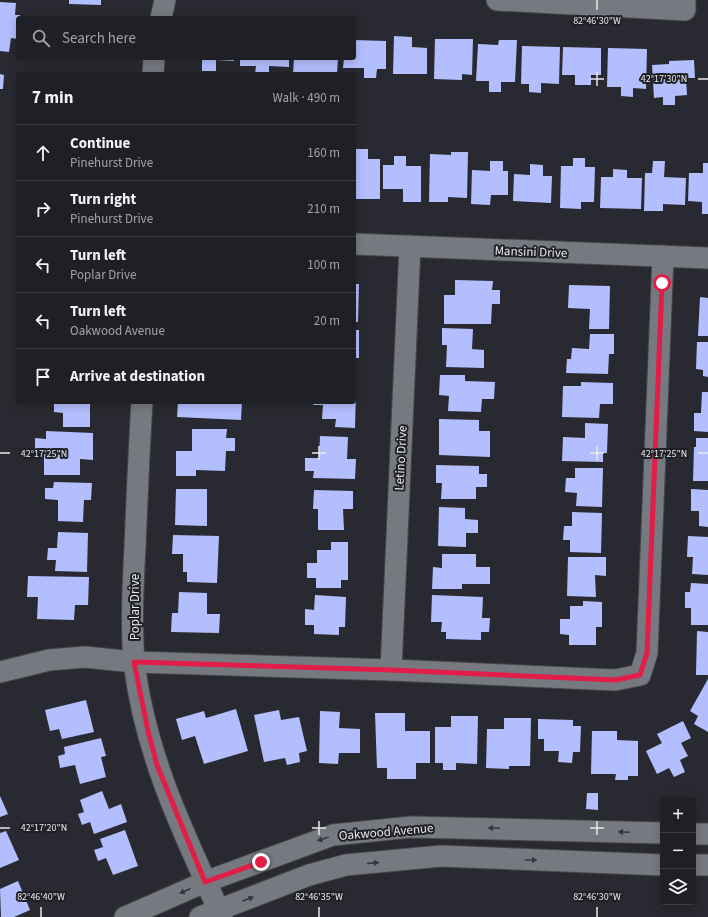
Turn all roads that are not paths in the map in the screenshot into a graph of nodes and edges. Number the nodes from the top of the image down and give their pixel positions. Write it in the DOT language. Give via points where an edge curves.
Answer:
graph roads {
  1 [pos="165,0"];
  2 [pos="497,0"];
  3 [pos="685,0"];
  4 [pos="161,16"];
  5 [pos="154,60"];
  6 [pos="153,72"];
  7 [pos="356,244"];
  8 [pos="410,246"];
  9 [pos="663,256"];
  10 [pos="708,258"];
  11 [pos="142,404"];
  12 [pos="134,662"];
  13 [pos="391,670"];
  14 [pos="0,672"];
  15 [pos="660,833"];
  16 [pos="696,834"];
  17 [pos="708,834"];
  18 [pos="660,865"];
  19 [pos="696,865"];
  20 [pos="708,865"];
  21 [pos="205,882"];
  22 [pos="214,915"];
  23 [pos="125,917"];
  1 -- 4 [label="street"];
  2 -- 3 [label="street" via="685,10"];
  5 -- 6 [label="street"];
  7 -- 8 [label="street, Mansini Drive"];
  8 -- 9 [label="street, Mansini Drive"];
  8 -- 13 [label="street, Letino Drive"];
  9 -- 10 [label="street, Mansini Drive"];
  9 -- 13 [label="street" via="647,653 640,675 615,680"];
  11 -- 12 [label="street, Poplar Drive" via="132,609"];
  12 -- 13 [label="street"];
  12 -- 14 [label="street" via="85,657 56,659"];
  12 -- 21 [label="street, Poplar Drive" via="157,765"];
  15 -- 21 [label="street, Oakwood Avenue, one-way" via="411,826 373,830 333,835"];
  16 -- 17 [label="street"];
  22 -- 18 [label="street, one-way" via="309,875 354,864 441,856"];
  19 -- 20 [label="street"];
  21 -- 22 [label="street, Poplar Drive"];
  21 -- 23 [label="street, Oakwood Avenue, one-way"];
}
